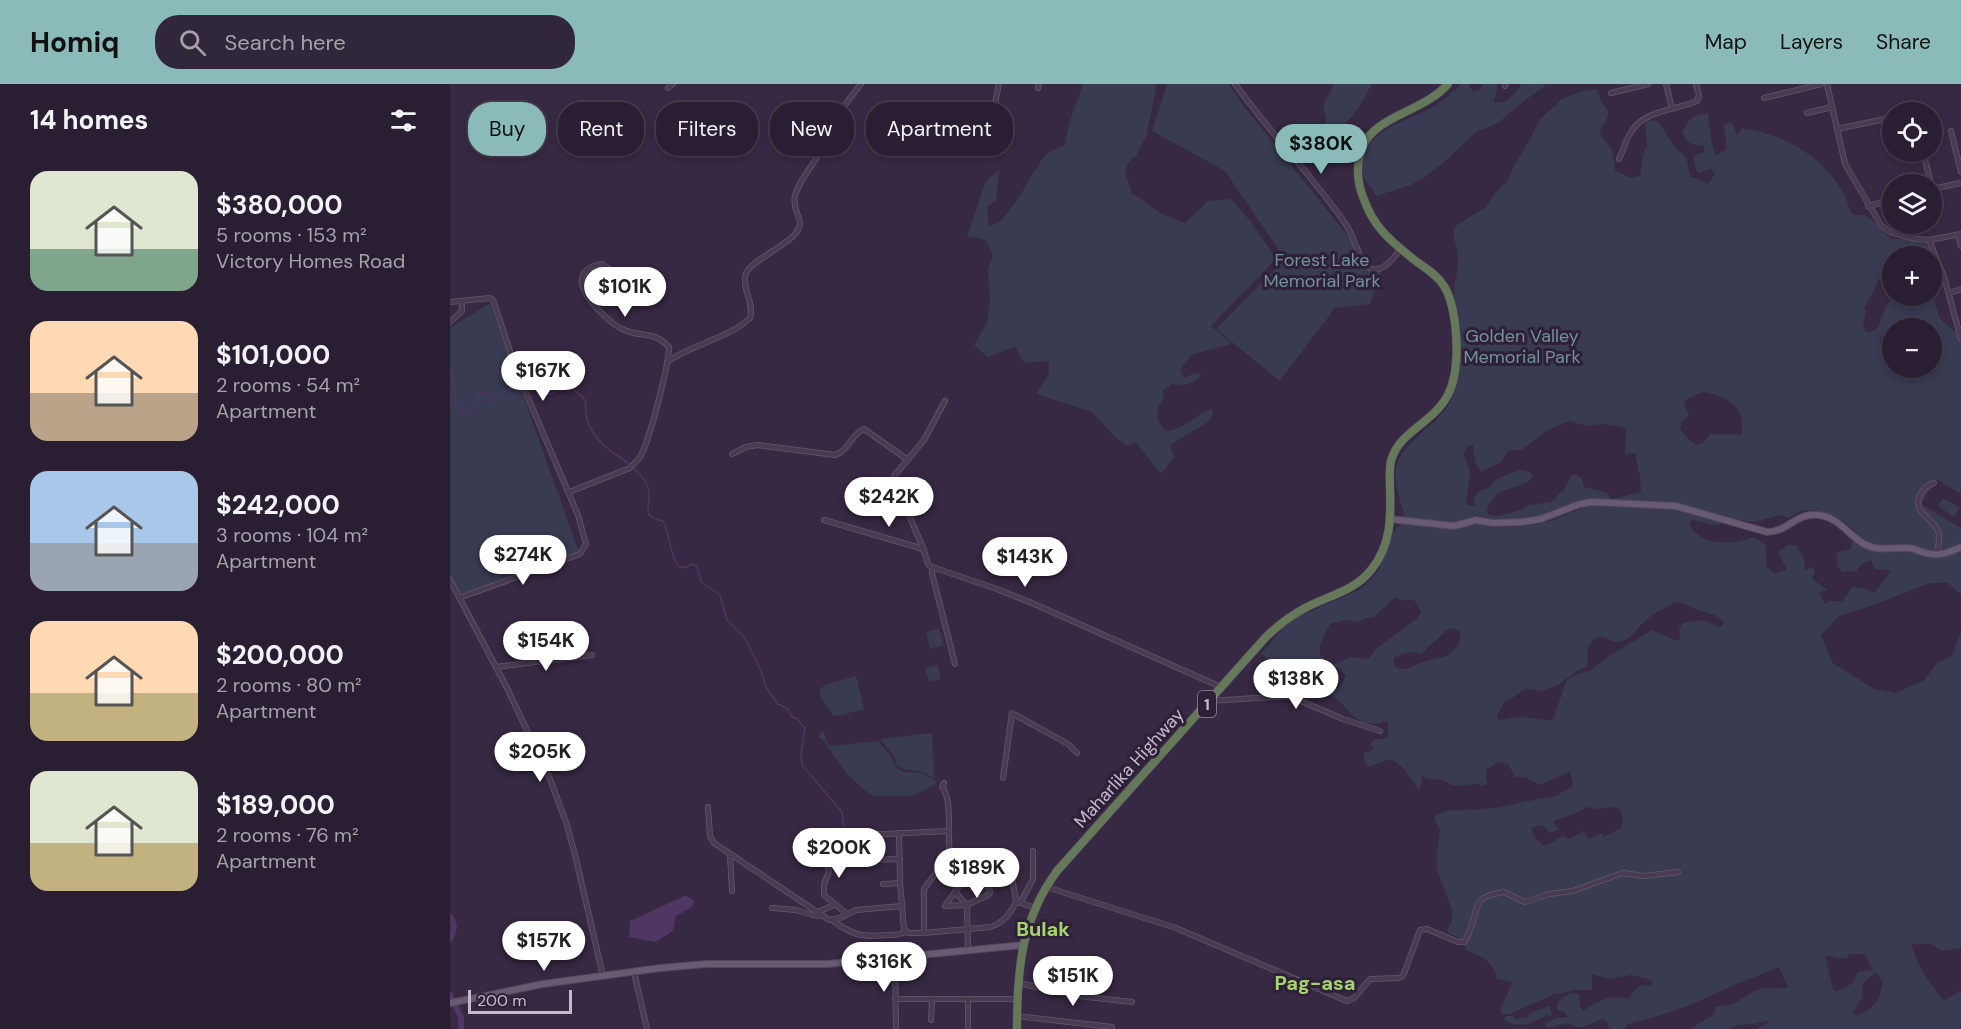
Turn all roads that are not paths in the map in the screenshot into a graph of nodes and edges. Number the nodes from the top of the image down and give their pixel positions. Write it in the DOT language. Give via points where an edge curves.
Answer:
graph roads {
  1 [pos="861,84"];
  2 [pos="999,84"];
  3 [pos="1235,84"];
  4 [pos="1448,84"];
  5 [pos="1648,84"];
  6 [pos="1666,84"];
  7 [pos="1696,84"];
  8 [pos="1821,84"];
  9 [pos="1827,84"];
  10 [pos="1611,93"];
  11 [pos="1764,98"];
  12 [pos="995,102"];
  13 [pos="1832,107"];
  14 [pos="1672,109"];
  15 [pos="1807,113"];
  16 [pos="1882,120"];
  17 [pos="1837,129"];
  18 [pos="1951,131"];
  19 [pos="1619,159"];
  20 [pos="1961,172"];
  21 [pos="1961,183"];
  22 [pos="1942,186"];
  23 [pos="1882,203"];
  24 [pos="1868,206"];
  25 [pos="1959,234"];
  26 [pos="1929,240"];
  27 [pos="1961,246"];
  28 [pos="1401,249"];
  29 [pos="1961,289"];
  30 [pos="622,291"];
  31 [pos="1949,293"];
  32 [pos="462,301"];
  33 [pos="450,302"];
  34 [pos="450,322"];
  35 [pos="1960,339"];
  36 [pos="668,362"];
  37 [pos="945,401"];
  38 [pos="732,454"];
  39 [pos="908,460"];
  40 [pos="1934,483"];
  41 [pos="568,492"];
  42 [pos="1390,519"];
  43 [pos="824,520"];
  44 [pos="1961,547"];
  45 [pos="924,550"];
  46 [pos="1936,555"];
  47 [pos="931,567"];
  48 [pos="450,580"];
  49 [pos="459,598"];
  50 [pos="592,655"];
  51 [pos="955,664"];
  52 [pos="496,667"];
  53 [pos="1221,687"];
  54 [pos="1209,701"];
  55 [pos="1380,731"];
  56 [pos="1077,753"];
  57 [pos="1003,778"];
  58 [pos="944,783"];
  59 [pos="708,807"];
  60 [pos="948,831"];
  61 [pos="899,833"];
  62 [pos="864,835"];
  63 [pos="824,846"];
  64 [pos="1033,851"];
  65 [pos="950,854"];
  66 [pos="730,855"];
  67 [pos="900,859"];
  68 [pos="866,860"];
  69 [pos="984,863"];
  70 [pos="972,868"];
  71 [pos="1678,873"];
  72 [pos="900,883"];
  73 [pos="883,884"];
  74 [pos="1046,887"];
  75 [pos="732,891"];
  76 [pos="955,892"];
  77 [pos="1018,902"];
  78 [pos="834,905"];
  79 [pos="967,905"];
  80 [pos="902,906"];
  81 [pos="938,906"];
  82 [pos="945,906"];
  83 [pos="772,908"];
  84 [pos="1035,908"];
  85 [pos="820,914"];
  86 [pos="847,914"];
  87 [pos="832,920"];
  88 [pos="968,930"];
  89 [pos="906,931"];
  90 [pos="924,933"];
  91 [pos="1023,945"];
  92 [pos="968,950"];
  93 [pos="895,957"];
  94 [pos="634,972"];
  95 [pos="603,976"];
  96 [pos="1018,983"];
  97 [pos="895,999"];
  98 [pos="932,999"];
  99 [pos="968,999"];
  100 [pos="1017,999"];
  101 [pos="1132,1002"];
  102 [pos="450,1003"];
  103 [pos="1017,1016"];
  104 [pos="931,1020"];
  105 [pos="1112,1027"];
  106 [pos="647,1029"];
  107 [pos="896,1029"];
  108 [pos="968,1029"];
  109 [pos="1017,1029"];
  1 -- 36 [label="street" via="796,192 794,207 799,230 747,272 750,318"];
  2 -- 12 [label="street"];
  3 -- 28 [label="street" via="1348,228 1368,267 1384,266"];
  4 -- 28 [label="highway, 1" via="1425,103 1378,126 1360,155 1360,186 1366,205 1379,230"];
  5 -- 10 [label="street"];
  6 -- 14 [label="street"];
  7 -- 14 [label="street" via="1698,100"];
  8 -- 11 [label="street"];
  9 -- 13 [label="street"];
  13 -- 15 [label="street"];
  13 -- 17 [label="street"];
  14 -- 19 [label="street" via="1635,127"];
  16 -- 17 [label="street"];
  17 -- 24 [label="street" via="1845,164"];
  18 -- 20 [label="street"];
  21 -- 22 [label="street"];
  23 -- 24 [label="street"];
  24 -- 26 [label="street" via="1890,232"];
  25 -- 26 [label="street"];
  25 -- 27 [label="street"];
  26 -- 31 [label="street"];
  28 -- 42 [label="highway, Maharlika Highway / 1" via="1435,276 1449,295 1456,361 1441,406 1394,453 1390,469"];
  29 -- 31 [label="street"];
  30 -- 36 [label="street" via="610,269 602,264 591,266 583,274 585,291 601,312 622,329 662,340 669,347"];
  31 -- 35 [label="street"];
  32 -- 33 [label="street"];
  32 -- 34 [label="street" via="462,311"];
  32 -- 41 [label="street" via="493,300 517,372"];
  36 -- 41 [label="street" via="640,457 630,468"];
  37 -- 39 [label="street"];
  38 -- 39 [label="street" via="757,445 835,455 844,451 864,429"];
  39 -- 45 [label="street" via="894,478"];
  40 -- 46 [label="street" via="1924,488 1918,506 1938,531"];
  41 -- 49 [label="street" via="586,539 580,554"];
  42 -- 46 [label="main road" via="1454,526 1476,520 1522,522 1587,502 1664,504 1767,532 1780,530 1805,515 1824,516 1871,547 1911,548"];
  42 -- 53 [label="highway, Maharlika Highway / 1" via="1385,549 1368,575 1281,623"];
  43 -- 45 [label="street"];
  44 -- 46 [label="main road"];
  45 -- 47 [label="street"];
  47 -- 51 [label="street"];
  47 -- 53 [label="street" via="1032,603"];
  48 -- 49 [label="street"];
  49 -- 52 [label="street"];
  50 -- 52 [label="street"];
  52 -- 95 [label="street" via="550,779 567,825"];
  53 -- 54 [label="highway, Maharlika Highway / 1"];
  54 -- 55 [label="street" via="1289,696"];
  54 -- 74 [label="highway, Maharlika Highway / 1"];
  56 -- 57 [label="street" via="1012,713"];
  58 -- 60 [label="street"];
  59 -- 66 [label="street" via="711,840"];
  60 -- 61 [label="street"];
  60 -- 65 [label="street"];
  61 -- 62 [label="street"];
  61 -- 67 [label="street"];
  63 -- 78 [label="street" via="829,872 824,895"];
  64 -- 77 [label="street" via="1033,879"];
  65 -- 70 [label="street"];
  65 -- 90 [label="street" via="924,889"];
  66 -- 75 [label="street"];
  66 -- 85 [label="street"];
  67 -- 68 [label="street"];
  67 -- 72 [label="street"];
  69 -- 70 [label="street"];
  69 -- 77 [label="street" via="1003,860 1010,864"];
  69 -- 79 [label="street" via="990,893"];
  70 -- 76 [label="street"];
  71 -- 74 [label="street" via="1622,873 1573,891 1525,902 1504,891 1484,898 1464,942 1420,930 1403,976 1372,978 1347,1001 1194,935"];
  72 -- 73 [label="street"];
  72 -- 80 [label="street"];
  74 -- 84 [label="highway, Maharlika Highway / 1"];
  76 -- 79 [label="street"];
  76 -- 82 [label="street"];
  77 -- 84 [label="street"];
  77 -- 88 [label="street" via="998,924"];
  78 -- 85 [label="street"];
  78 -- 86 [label="street"];
  79 -- 82 [label="street"];
  79 -- 88 [label="street"];
  80 -- 86 [label="street"];
  80 -- 89 [label="street"];
  81 -- 82 [label="street"];
  83 -- 85 [label="street"];
  84 -- 91 [label="highway, Maharlika Highway / 1"];
  85 -- 87 [label="street"];
  86 -- 87 [label="street"];
  87 -- 89 [label="street" via="866,937"];
  88 -- 90 [label="street"];
  88 -- 92 [label="street"];
  89 -- 90 [label="street"];
  91 -- 92 [label="main road"];
  91 -- 96 [label="highway, Maharlika Highway / 1"];
  92 -- 93 [label="main road"];
  93 -- 94 [label="main road" via="803,964 707,964"];
  93 -- 97 [label="street"];
  94 -- 95 [label="main road"];
  94 -- 106 [label="street"];
  95 -- 102 [label="main road"];
  96 -- 100 [label="highway, Maharlika Highway / 1"];
  96 -- 101 [label="street"];
  97 -- 98 [label="street"];
  97 -- 107 [label="street"];
  98 -- 99 [label="street"];
  98 -- 104 [label="street"];
  99 -- 100 [label="street"];
  99 -- 108 [label="street"];
  100 -- 103 [label="highway, Maharlika Highway / 1"];
  103 -- 105 [label="street"];
  103 -- 109 [label="highway, Maharlika Highway / 1"];
}
